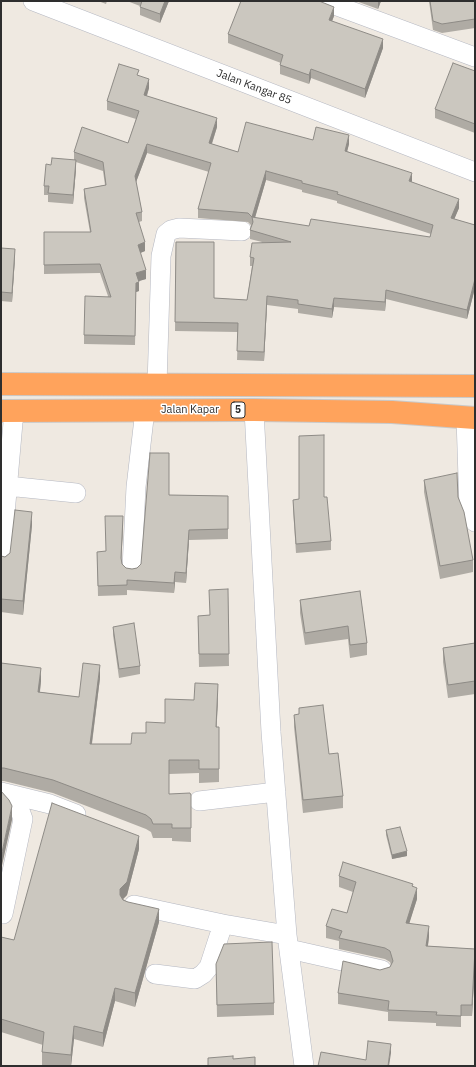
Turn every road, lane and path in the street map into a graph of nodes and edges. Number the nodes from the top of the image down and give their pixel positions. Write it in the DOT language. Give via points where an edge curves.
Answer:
graph roads {
  1 [pos="33,1"];
  2 [pos="324,1"];
  3 [pos="475,57"];
  4 [pos="475,172"];
  5 [pos="242,231"];
  6 [pos="1,384"];
  7 [pos="157,385"];
  8 [pos="475,386"];
  9 [pos="145,410"];
  10 [pos="254,410"];
  11 [pos="8,411"];
  12 [pos="470,418"];
  13 [pos="7,486"];
  14 [pos="76,493"];
  15 [pos="475,522"];
  16 [pos="1,560"];
  17 [pos="132,568"];
  18 [pos="276,792"];
  19 [pos="4,793"];
  20 [pos="199,801"];
  21 [pos="92,820"];
  22 [pos="131,905"];
  23 [pos="3,914"];
  24 [pos="223,924"];
  25 [pos="288,942"];
  26 [pos="382,970"];
  27 [pos="155,974"];
  28 [pos="304,1066"];
  1 -- 4 [label="street, Jalan Kangar 85"];
  2 -- 3 [label="street"];
  5 -- 7 [label="street" via="179,228 166,234 161,256"];
  6 -- 7 [label="highway"];
  7 -- 8 [label="highway"];
  9 -- 10 [label="highway, Jalan Kapar / 5"];
  9 -- 11 [label="highway, Jalan Kapar / 5"];
  9 -- 17 [label="street" via="136,488"];
  10 -- 12 [label="highway, Jalan Kapar / 5" via="392,412"];
  10 -- 18 [label="street"];
  11 -- 13 [label="street"];
  12 -- 15 [label="street" via="469,509"];
  13 -- 14 [label="street"];
  13 -- 16 [label="street"];
  18 -- 20 [label="street"];
  18 -- 25 [label="street"];
  19 -- 21 [label="street" via="50,804"];
  19 -- 23 [label="street" via="19,808 23,819"];
  22 -- 24 [label="street"];
  24 -- 25 [label="street"];
  24 -- 27 [label="street" via="204,974 195,979"];
  25 -- 26 [label="street"];
  25 -- 28 [label="street"];
}
